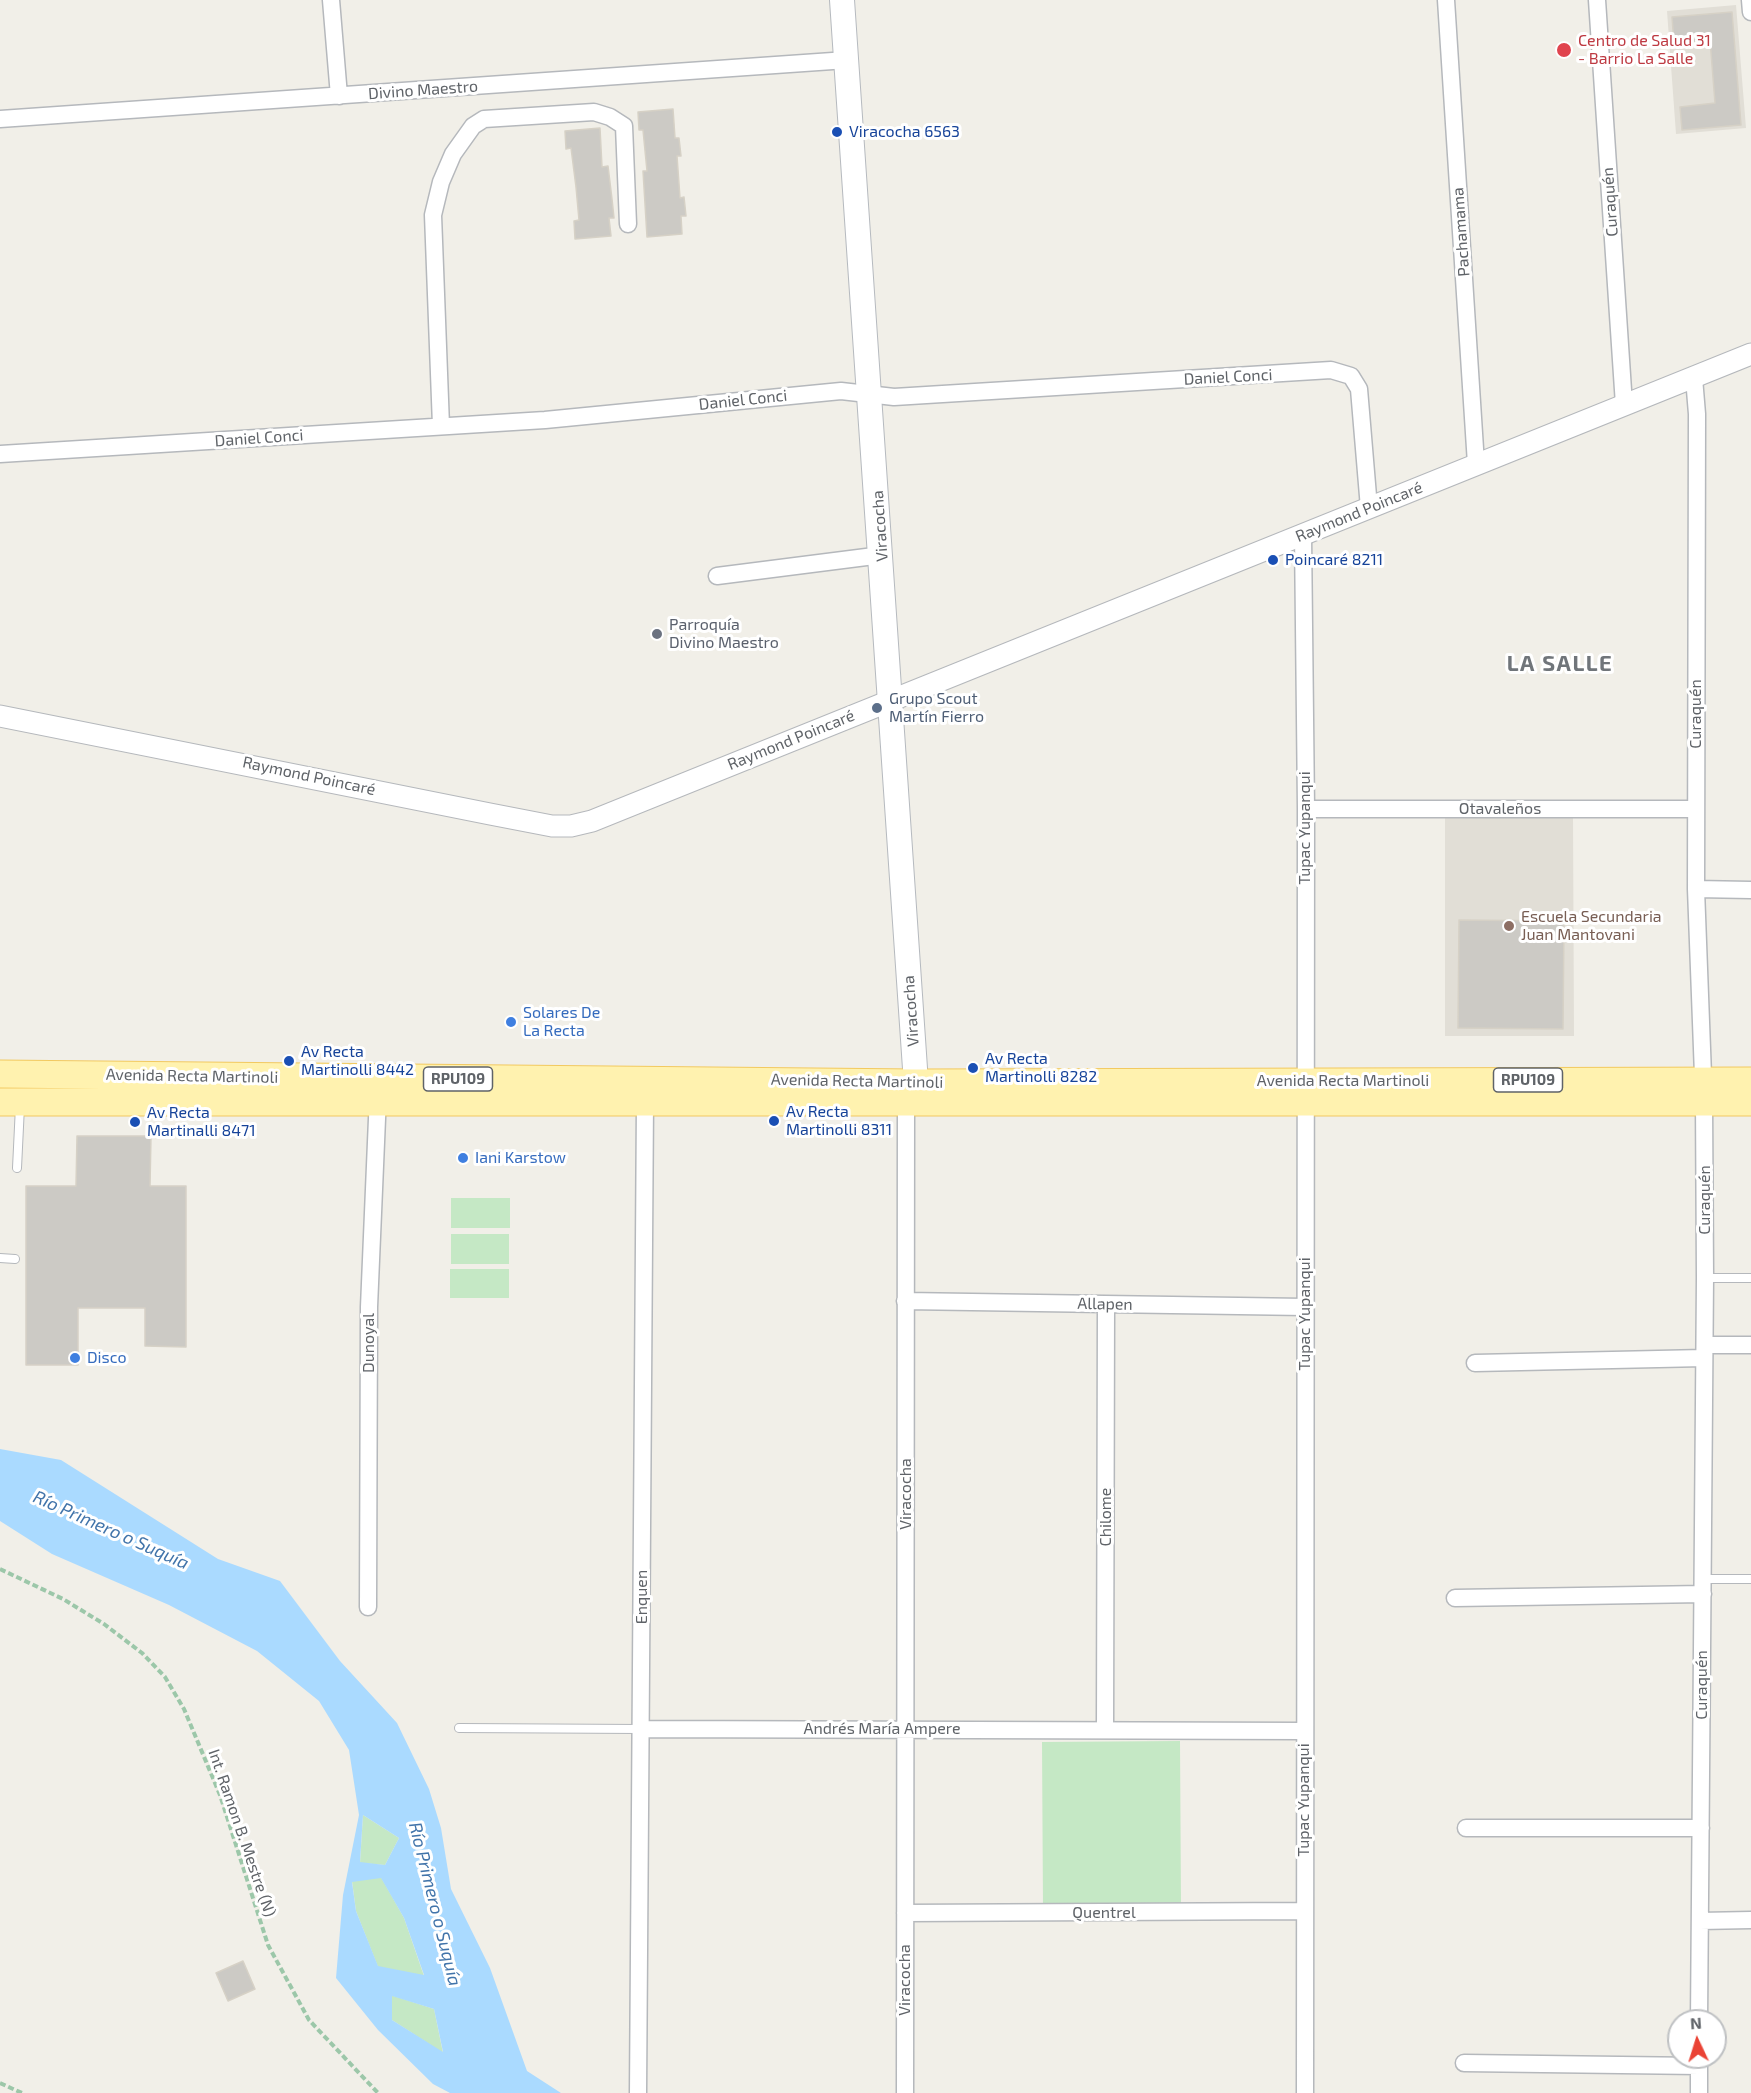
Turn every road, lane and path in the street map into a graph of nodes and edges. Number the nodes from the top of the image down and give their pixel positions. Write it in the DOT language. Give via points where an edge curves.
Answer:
graph roads {
  1 [pos="331,0"];
  2 [pos="842,0"];
  3 [pos="1446,0"];
  4 [pos="1597,0"];
  5 [pos="1750,0"];
  6 [pos="1751,12"];
  7 [pos="847,60"];
  8 [pos="339,96"];
  9 [pos="0,119"];
  10 [pos="628,224"];
  11 [pos="1751,354"];
  12 [pos="1694,378"];
  13 [pos="870,396"];
  14 [pos="1624,405"];
  15 [pos="441,426"];
  16 [pos="0,454"];
  17 [pos="1476,464"];
  18 [pos="1369,508"];
  19 [pos="1303,535"];
  20 [pos="882,555"];
  21 [pos="717,576"];
  22 [pos="891,699"];
  23 [pos="0,716"];
  24 [pos="1306,809"];
  25 [pos="1695,809"];
  26 [pos="1696,889"];
  27 [pos="1751,890"];
  28 [pos="0,1074"];
  29 [pos="97,1075"];
  30 [pos="1751,1081"];
  31 [pos="0,1085"];
  32 [pos="378,1089"];
  33 [pos="1305,1092"];
  34 [pos="1703,1092"];
  35 [pos="911,1093"];
  36 [pos="645,1101"];
  37 [pos="10,1102"];
  38 [pos="1751,1102"];
  39 [pos="16,1168"];
  40 [pos="0,1258"];
  41 [pos="15,1259"];
  42 [pos="1705,1278"];
  43 [pos="1751,1278"];
  44 [pos="905,1301"];
  45 [pos="1106,1305"];
  46 [pos="1305,1307"];
  47 [pos="1751,1345"];
  48 [pos="1704,1351"];
  49 [pos="1475,1363"];
  50 [pos="0,1569"];
  51 [pos="1751,1579"];
  52 [pos="1703,1586"];
  53 [pos="1455,1598"];
  54 [pos="369,1607"];
  55 [pos="459,1728"];
  56 [pos="641,1729"];
  57 [pos="1105,1729"];
  58 [pos="906,1730"];
  59 [pos="1304,1731"];
  60 [pos="1701,1827"];
  61 [pos="1466,1828"];
  62 [pos="1303,1911"];
  63 [pos="905,1913"];
  64 [pos="1751,1920"];
  65 [pos="1700,1921"];
  66 [pos="1700,2009"];
  67 [pos="1667,2061"];
  68 [pos="1464,2063"];
  69 [pos="1699,2069"];
  70 [pos="0,2083"];
  71 [pos="22,2093"];
  72 [pos="378,2093"];
  73 [pos="638,2093"];
  74 [pos="905,2093"];
  75 [pos="1305,2093"];
  76 [pos="1699,2093"];
  1 -- 8 [label="street"];
  2 -- 7 [label="main road, Viracocha"];
  3 -- 17 [label="street, Pachamama"];
  4 -- 14 [label="street, Curaquén"];
  5 -- 6 [label="street"];
  7 -- 8 [label="street, Divino Maestro"];
  7 -- 13 [label="main road, Viracocha"];
  8 -- 9 [label="street, Divino Maestro"];
  10 -- 15 [label="street" via="624,126 610,117 594,112 484,119 473,126 453,154 433,215"];
  11 -- 12 [label="street, Raymond Poincaré"];
  12 -- 14 [label="street, Raymond Poincaré"];
  12 -- 25 [label="street, Curaquén"];
  13 -- 15 [label="street, Daniel Conci" via="841,391 545,420"];
  13 -- 18 [label="street, Daniel Conci" via="1344,372 1359,389"];
  13 -- 20 [label="main road, Viracocha"];
  14 -- 17 [label="street, Raymond Poincaré"];
  15 -- 16 [label="street, Daniel Conci"];
  17 -- 18 [label="street, Raymond Poincaré"];
  18 -- 19 [label="street, Raymond Poincaré"];
  19 -- 22 [label="street, Raymond Poincaré"];
  19 -- 24 [label="street, Tupac Yupanqui"];
  20 -- 21 [label="street"];
  20 -- 22 [label="main road, Viracocha"];
  22 -- 23 [label="street, Raymond Poincaré" via="592,821 571,826 511,818"];
  22 -- 35 [label="main road, Viracocha"];
  24 -- 25 [label="street, Otavaleños"];
  24 -- 33 [label="street, Tupac Yupanqui"];
  25 -- 26 [label="street, Curaquén"];
  26 -- 27 [label="street"];
  26 -- 34 [label="street, Curaquén"];
  28 -- 29 [label="main road, Avenida Recta Martinoli / RPU109"];
  29 -- 31 [label="main road" via="61,1085"];
  29 -- 32 [label="main road, Avenida Recta Martinoli / RPU109"];
  30 -- 34 [label="main road, Avenida Recta Martinoli / RPU109"];
  32 -- 35 [label="main road, Avenida Recta Martinoli / RPU109"];
  32 -- 36 [label="main road, Avenida Recta Martinoli / RPU109"];
  32 -- 37 [label="main road, Avenida Recta Martinoli / RPU109"];
  32 -- 54 [label="street, Dunoyal" via="369,1307"];
  33 -- 34 [label="main road, Avenida Recta Martinoli / RPU109"];
  33 -- 35 [label="main road, Avenida Recta Martinoli / RPU109"];
  33 -- 46 [label="street, Tupac Yupanqui"];
  34 -- 38 [label="main road, Avenida Recta Martinoli / RPU109"];
  34 -- 42 [label="street, Curaquén"];
  35 -- 36 [label="main road, Avenida Recta Martinoli / RPU109"];
  35 -- 44 [label="street, Viracocha"];
  36 -- 56 [label="street, Enquen"];
  37 -- 39 [label="lane"];
  40 -- 41 [label="lane"];
  42 -- 43 [label="lane"];
  42 -- 48 [label="street, Curaquén"];
  44 -- 45 [label="street, Allapen"];
  44 -- 58 [label="street, Viracocha"];
  45 -- 46 [label="street, Allapen"];
  45 -- 57 [label="street, Chilome"];
  46 -- 59 [label="street, Tupac Yupanqui"];
  47 -- 48 [label="street"];
  48 -- 49 [label="street"];
  48 -- 52 [label="street, Curaquén"];
  50 -- 72 [label="path, Int. Ramon B. Mestre (N)" via="104,1624 142,1653 165,1677 184,1710 220,1795 268,1945 309,2020"];
  51 -- 52 [label="lane"];
  52 -- 53 [label="street"];
  52 -- 60 [label="street, Curaquén"];
  55 -- 56 [label="lane, Andrés María Ampere"];
  56 -- 58 [label="street, Andrés María Ampere"];
  56 -- 73 [label="street, Enquen"];
  57 -- 58 [label="street, Andrés María Ampere"];
  57 -- 59 [label="street, Andrés María Ampere"];
  58 -- 63 [label="street, Viracocha"];
  59 -- 62 [label="street, Tupac Yupanqui"];
  60 -- 61 [label="street"];
  60 -- 65 [label="street, Curaquén"];
  62 -- 63 [label="street, Quentrel"];
  62 -- 75 [label="street, Tupac Yupanqui"];
  63 -- 74 [label="street, Viracocha"];
  64 -- 65 [label="street"];
  65 -- 66 [label="street, Curaquén"];
  67 -- 68 [label="street"];
  69 -- 76 [label="street"];
  70 -- 71 [label="path"];
}
